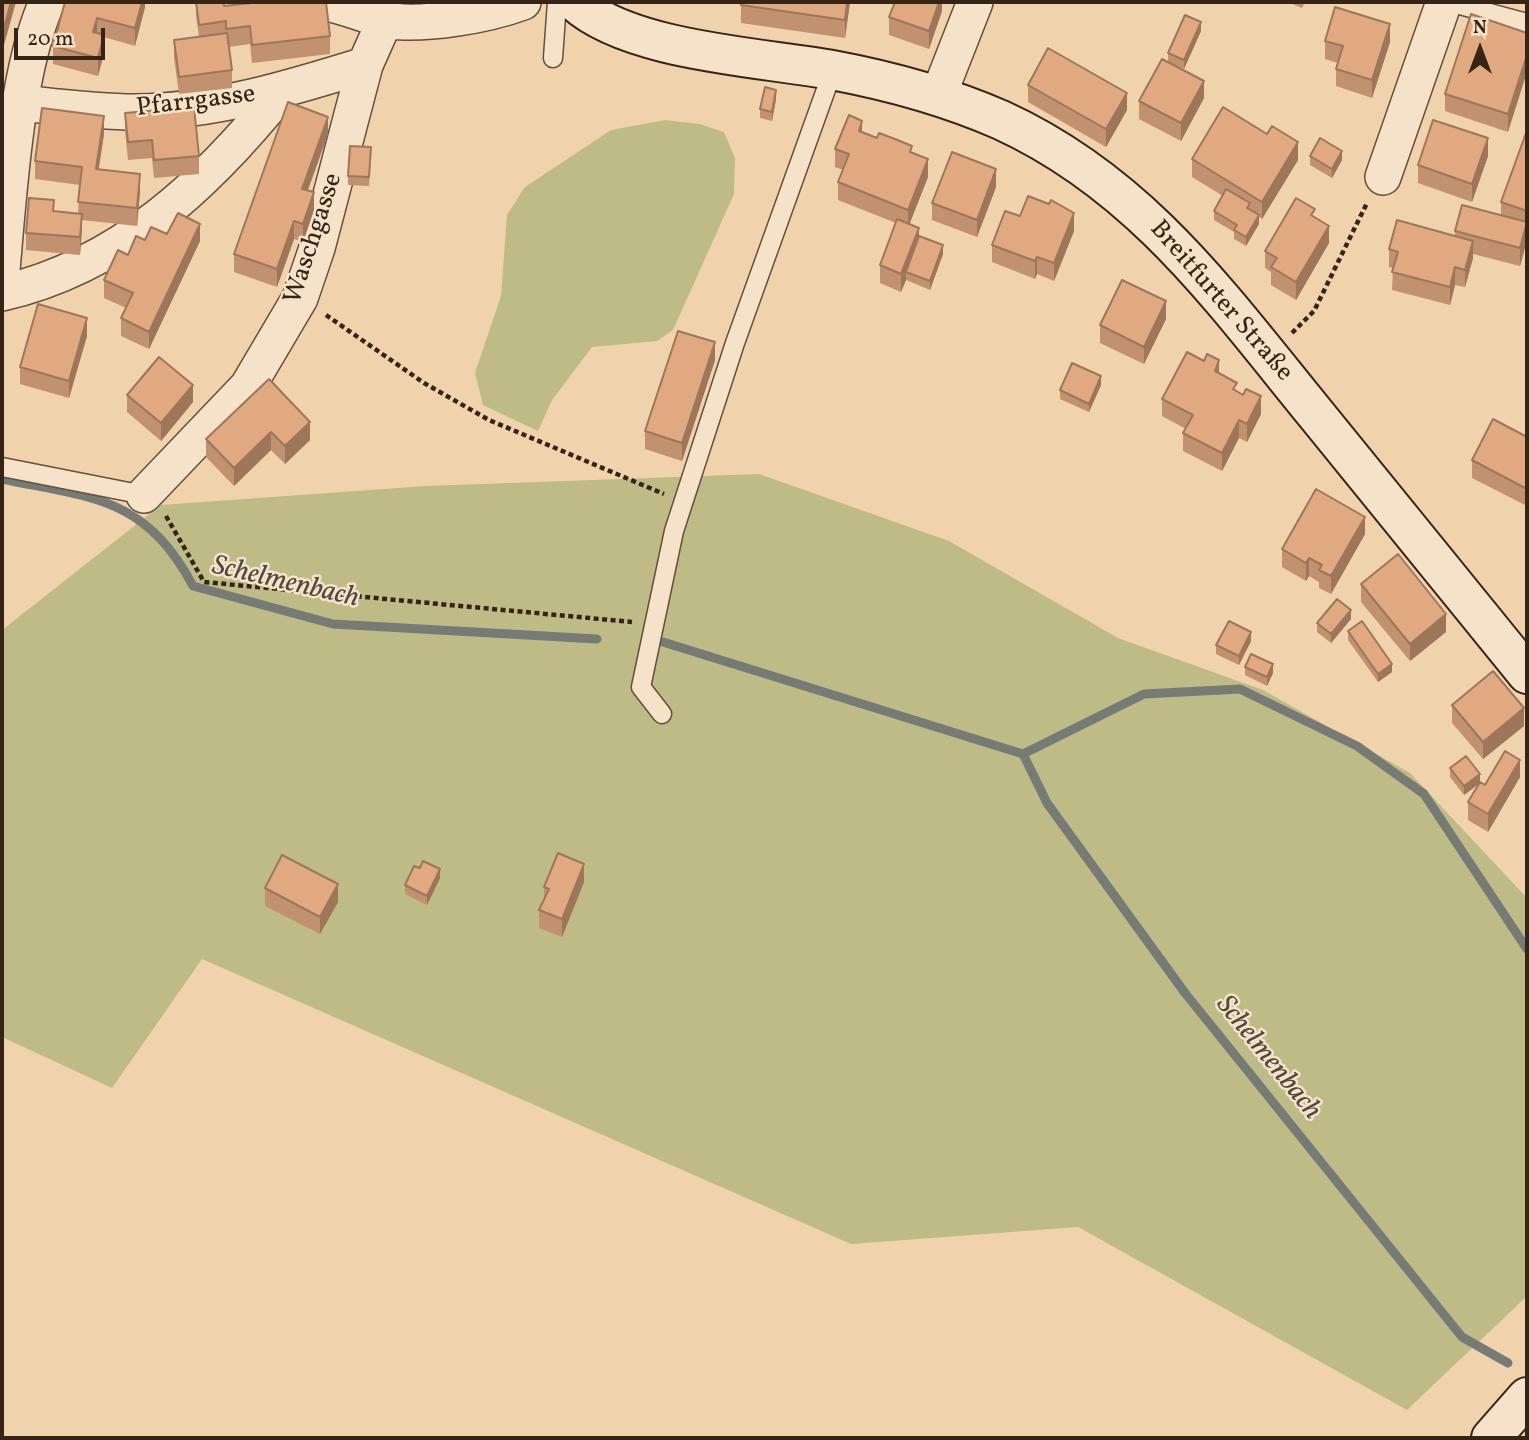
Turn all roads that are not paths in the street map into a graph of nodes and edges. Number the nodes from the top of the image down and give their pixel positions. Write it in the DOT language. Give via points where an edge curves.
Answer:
graph roads {
  1 [pos="47,2"];
  2 [pos="323,2"];
  3 [pos="523,2"];
  4 [pos="557,2"];
  5 [pos="575,2"];
  6 [pos="975,2"];
  7 [pos="1446,2"];
  8 [pos="385,20"];
  9 [pos="1527,23"];
  10 [pos="553,58"];
  11 [pos="365,65"];
  12 [pos="833,70"];
  13 [pos="281,92"];
  14 [pos="939,94"];
  15 [pos="22,103"];
  16 [pos="1384,177"];
  17 [pos="2,270"];
  18 [pos="2,293"];
  19 [pos="2,467"];
  20 [pos="147,491"];
  21 [pos="1527,674"];
  22 [pos="662,714"];
  23 [pos="1527,1397"];
  24 [pos="1491,1438"];
  1 -- 15 [label="street" via="31,51"];
  2 -- 8 [label="street"];
  3 -- 8 [label="street" via="482,13"];
  4 -- 10 [label="lane"];
  5 -- 12 [label="main road, Breitfurter Straße" via="598,20 630,33"];
  6 -- 14 [label="street"];
  7 -- 9 [label="lane"];
  7 -- 16 [label="street"];
  8 -- 11 [label="street, Waschgasse"];
  11 -- 13 [label="street, Pfarrgasse"];
  11 -- 20 [label="street, Waschgasse" via="300,298 248,386"];
  12 -- 14 [label="main road, Breitfurter Straße"];
  12 -- 22 [label="lane" via="735,343 684,502 641,687"];
  13 -- 15 [label="street, Pfarrgasse" via="138,112"];
  13 -- 18 [label="street" via="205,179 136,236 30,287"];
  14 -- 21 [label="main road, Breitfurter Straße" via="1004,122 1073,160 1170,238"];
  15 -- 17 [label="street"];
  19 -- 20 [label="lane"];
  23 -- 24 [label="main road"];
}
